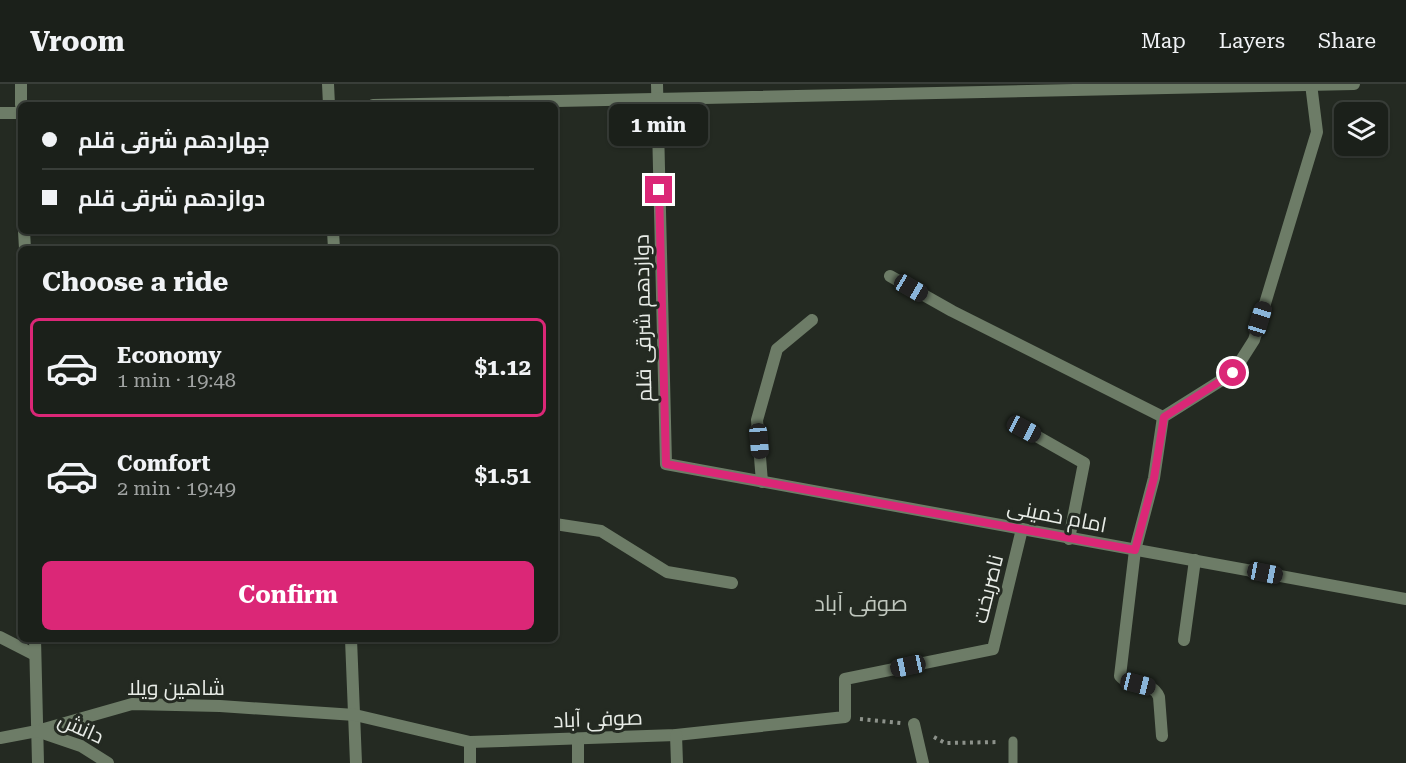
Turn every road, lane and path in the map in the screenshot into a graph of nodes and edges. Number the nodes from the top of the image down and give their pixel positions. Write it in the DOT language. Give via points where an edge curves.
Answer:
graph roads {
  1 [pos="21,84"];
  2 [pos="328,84"];
  3 [pos="657,84"];
  4 [pos="1311,84"];
  5 [pos="1354,84"];
  6 [pos="990,88"];
  7 [pos="657,99"];
  8 [pos="21,102"];
  9 [pos="328,102"];
  10 [pos="516,102"];
  11 [pos="18,112"];
  12 [pos="0,113"];
  13 [pos="890,276"];
  14 [pos="812,320"];
  15 [pos="1164,417"];
  16 [pos="1024,429"];
  17 [pos="666,464"];
  18 [pos="762,482"];
  19 [pos="558,524"];
  20 [pos="1022,529"];
  21 [pos="1070,539"];
  22 [pos="1135,550"];
  23 [pos="1195,560"];
  24 [pos="732,583"];
  25 [pos="1406,599"];
  26 [pos="0,637"];
  27 [pos="1184,640"];
  28 [pos="35,642"];
  29 [pos="351,642"];
  30 [pos="35,655"];
  31 [pos="355,715"];
  32 [pos="845,717"];
  33 [pos="914,724"];
  34 [pos="37,731"];
  35 [pos="676,735"];
  36 [pos="1162,736"];
  37 [pos="0,738"];
  38 [pos="578,739"];
  39 [pos="1013,741"];
  40 [pos="470,742"];
  41 [pos="38,763"];
  42 [pos="108,763"];
  43 [pos="356,763"];
  44 [pos="470,763"];
  45 [pos="578,763"];
  46 [pos="677,763"];
  47 [pos="923,763"];
  48 [pos="1013,763"];
  1 -- 8 [label="street"];
  2 -- 9 [label="street"];
  3 -- 7 [label="street, دوازدهم شرقی قلم"];
  4 -- 5 [label="street"];
  4 -- 6 [label="street"];
  4 -- 15 [label="street" via="1317,132 1254,340 1233,373"];
  6 -- 7 [label="street"];
  7 -- 10 [label="street"];
  7 -- 17 [label="street, دوازدهم شرقی قلم"];
  11 -- 12 [label="street"];
  13 -- 15 [label="street"];
  14 -- 18 [label="street" via="777,349 757,420"];
  15 -- 22 [label="street" via="1154,478"];
  16 -- 21 [label="street" via="1084,462"];
  17 -- 18 [label="street, امام خمینی"];
  18 -- 20 [label="street, امام خمینی"];
  19 -- 24 [label="street" via="601,531 667,572"];
  20 -- 21 [label="street, امام خمینی"];
  20 -- 32 [label="street, ناصربخت" via="993,649 845,679"];
  21 -- 22 [label="street, امام خمینی"];
  22 -- 23 [label="street, امام خمینی"];
  22 -- 36 [label="street" via="1120,676 1157,691"];
  23 -- 25 [label="street, امام خمینی"];
  23 -- 27 [label="street"];
  26 -- 30 [label="street"];
  28 -- 30 [label="street"];
  29 -- 31 [label="street"];
  30 -- 34 [label="street"];
  31 -- 34 [label="street, شاهین ویلا" via="132,704"];
  31 -- 40 [label="street, صوفی آباد"];
  31 -- 43 [label="street"];
  32 -- 33 [label="path"];
  32 -- 35 [label="street, صوفی آباد"];
  33 -- 39 [label="path" via="945,743"];
  33 -- 47 [label="street"];
  34 -- 37 [label="street, شاهین ویلا"];
  34 -- 41 [label="street"];
  34 -- 42 [label="street, دانش" via="81,746"];
  35 -- 38 [label="street, صوفی آباد"];
  35 -- 46 [label="street"];
  38 -- 40 [label="street, صوفی آباد"];
  38 -- 45 [label="street"];
  39 -- 48 [label="lane"];
  40 -- 44 [label="street"];
}
